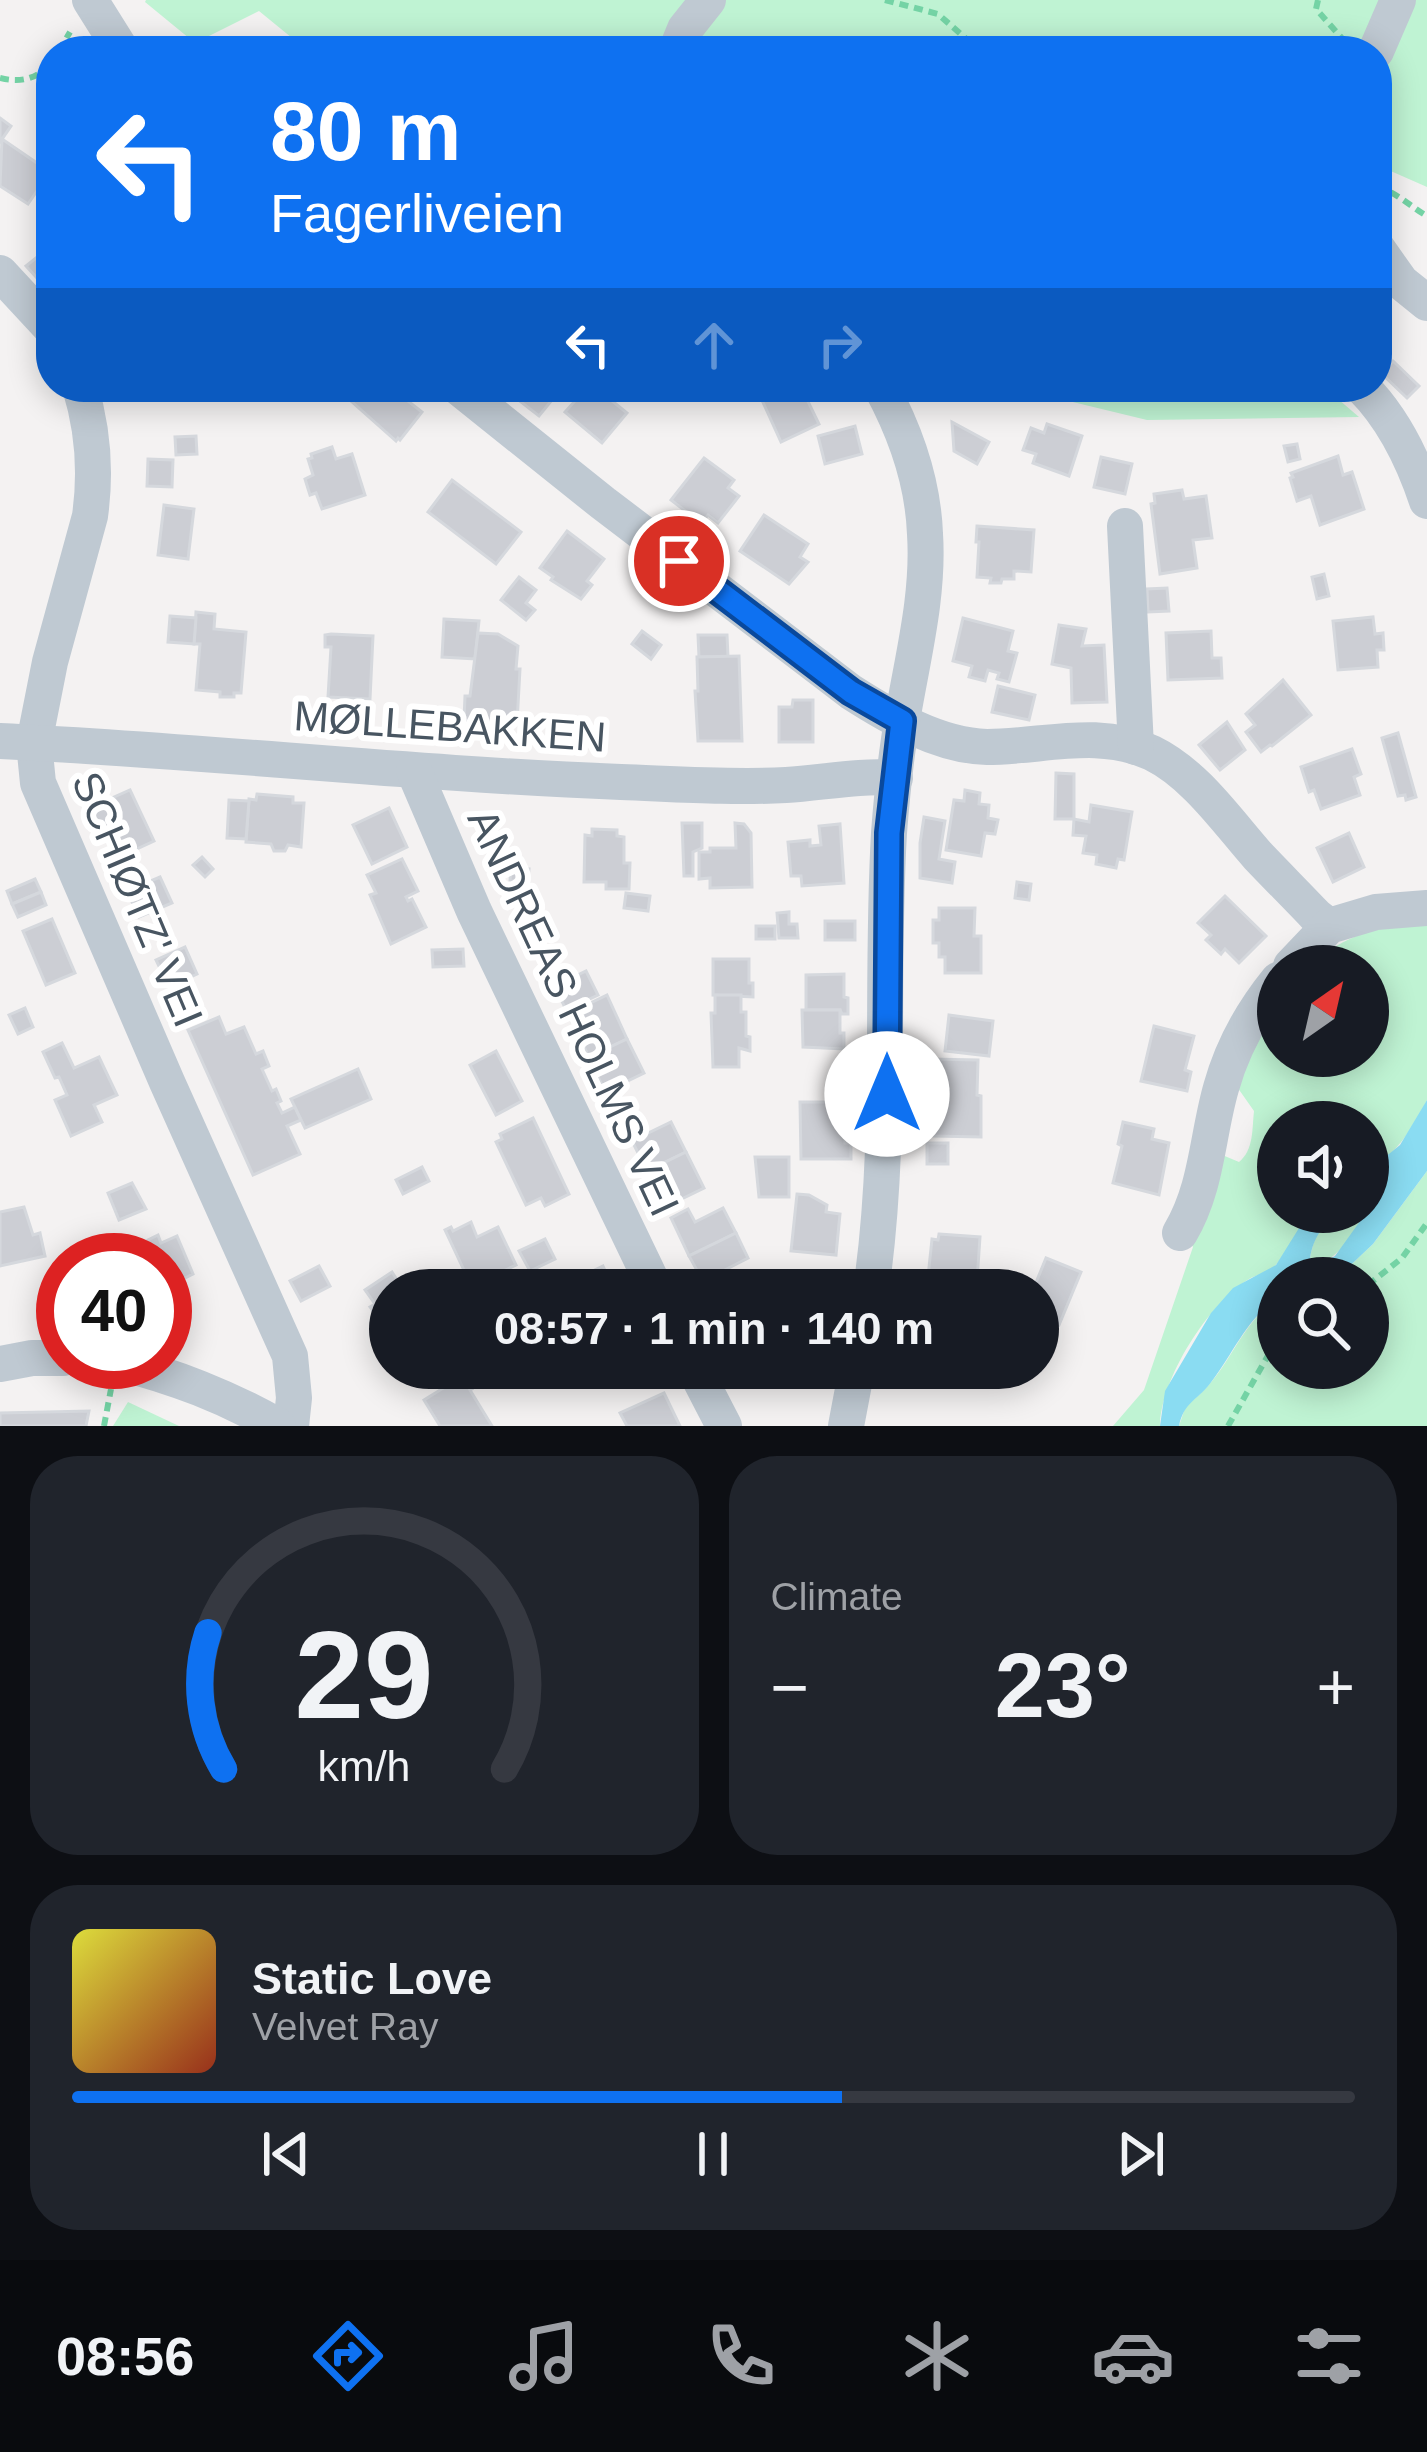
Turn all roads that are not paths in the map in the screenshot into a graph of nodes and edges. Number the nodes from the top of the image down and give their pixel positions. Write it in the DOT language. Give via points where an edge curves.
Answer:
graph roads {
  1 [pos="90,0"];
  2 [pos="708,0"];
  3 [pos="1398,0"];
  4 [pos="113,36"];
  5 [pos="682,36"];
  6 [pos="1382,36"];
  7 [pos="1392,269"];
  8 [pos="0,273"];
  9 [pos="1427,303"];
  10 [pos="36,312"];
  11 [pos="84,402"];
  12 [pos="477,402"];
  13 [pos="889,402"];
  14 [pos="1375,402"];
  15 [pos="1427,501"];
  16 [pos="1125,526"];
  17 [pos="902,721"];
  18 [pos="17,742"];
  19 [pos="1136,747"];
  20 [pos="414,771"];
  21 [pos="895,778"];
  22 [pos="1427,908"];
  23 [pos="1329,926"];
  24 [pos="1311,945"];
  25 [pos="1257,1011"];
  26 [pos="1180,1233"];
  27 [pos="646,1269"];
  28 [pos="874,1269"];
  29 [pos="36,1358"];
  30 [pos="0,1364"];
  31 [pos="192,1384"];
  32 [pos="705,1389"];
  33 [pos="853,1389"];
  34 [pos="278,1426"];
  35 [pos="291,1426"];
  36 [pos="724,1426"];
  37 [pos="846,1426"];
  1 -- 4 [label="street"];
  2 -- 5 [label="street"];
  3 -- 6 [label="street"];
  7 -- 9 [label="street"];
  8 -- 10 [label="street"];
  11 -- 18 [label="street, SCHIØTZ' VEI" via="94,493 50,662"];
  12 -- 17 [label="street" via="851,692"];
  13 -- 17 [label="street" via="911,454 926,537"];
  14 -- 15 [label="street" via="1409,452"];
  16 -- 19 [label="street"];
  17 -- 19 [label="street" via="985,747 1076,739"];
  17 -- 21 [label="street"];
  18 -- 20 [label="street, MØLLEBAKKEN"];
  18 -- 35 [label="street, SCHIØTZ' VEI" via="290,1356"];
  19 -- 23 [label="street" via="1174,766"];
  20 -- 21 [label="street, MØLLEBAKKEN" via="742,786"];
  20 -- 27 [label="street, ANDREAS HOLMS VEI"];
  21 -- 28 [label="street"];
  22 -- 23 [label="street"];
  23 -- 24 [label="street"];
  25 -- 26 [label="street" via="1227,1068 1202,1182"];
  29 -- 30 [label="street"];
  31 -- 34 [label="street"];
  32 -- 36 [label="street"];
  33 -- 37 [label="street"];
}
